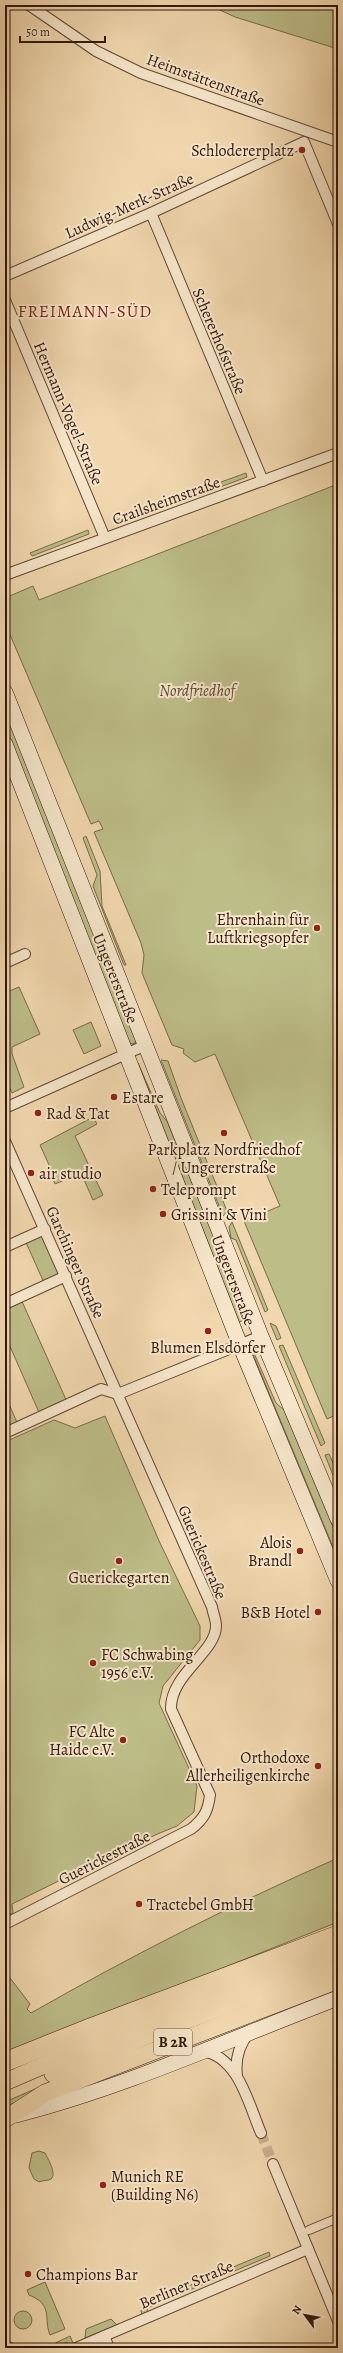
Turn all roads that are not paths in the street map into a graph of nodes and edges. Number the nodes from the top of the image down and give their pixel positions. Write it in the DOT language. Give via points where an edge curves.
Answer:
graph roads {
  1 [pos="29,5"];
  2 [pos="309,131"];
  3 [pos="304,142"];
  4 [pos="338,142"];
  5 [pos="150,213"];
  6 [pos="338,224"];
  7 [pos="5,276"];
  8 [pos="5,300"];
  9 [pos="338,453"];
  10 [pos="263,481"];
  11 [pos="105,538"];
  12 [pos="5,575"];
  13 [pos="5,692"];
  14 [pos="5,744"];
  15 [pos="25,954"];
  16 [pos="5,963"];
  17 [pos="146,1045"];
  18 [pos="127,1053"];
  19 [pos="5,1108"];
  20 [pos="5,1141"];
  21 [pos="45,1229"];
  22 [pos="5,1247"];
  23 [pos="66,1276"];
  24 [pos="5,1304"];
  25 [pos="261,1336"];
  26 [pos="240,1345"];
  27 [pos="118,1394"];
  28 [pos="5,1433"];
  29 [pos="338,1519"];
  30 [pos="338,1581"];
  31 [pos="5,1924"];
  32 [pos="338,1936"];
  33 [pos="338,1948"];
  34 [pos="338,1964"];
  35 [pos="338,1980"];
  36 [pos="338,1998"];
  37 [pos="249,2032"];
  38 [pos="84,2045"];
  39 [pos="200,2051"];
  40 [pos="5,2062"];
  41 [pos="5,2073"];
  42 [pos="237,2078"];
  43 [pos="5,2082"];
  44 [pos="5,2095"];
  45 [pos="9,2117"];
  46 [pos="261,2134"];
  47 [pos="273,2164"];
  48 [pos="338,2218"];
  49 [pos="309,2230"];
  50 [pos="308,2248"];
  51 [pos="338,2321"];
  52 [pos="104,2336"];
  53 [pos="76,2348"];
  54 [pos="109,2348"];
  1 -- 2 [label="street, Heimstättenstraße" via="96,51 141,73"];
  2 -- 3 [label="street"];
  2 -- 4 [label="street, Heimstättenstraße"];
  3 -- 5 [label="street, Ludwig-Merk-Straße"];
  3 -- 6 [label="street"];
  5 -- 7 [label="street, Ludwig-Merk-Straße"];
  5 -- 10 [label="street, Schererhofstraße"];
  8 -- 11 [label="street, Hermann-Vogel-Straße"];
  9 -- 10 [label="street, Crailsheimstraße"];
  10 -- 11 [label="street, Crailsheimstraße"];
  11 -- 12 [label="street, Crailsheimstraße"];
  13 -- 17 [label="main road, Ungererstraße"];
  14 -- 18 [label="main road, Ungererstraße"];
  15 -- 16 [label="street"];
  17 -- 18 [label="street"];
  17 -- 25 [label="main road, Ungererstraße"];
  18 -- 19 [label="street"];
  18 -- 26 [label="main road, Ungererstraße"];
  20 -- 21 [label="street, Garchinger Straße"];
  21 -- 22 [label="street"];
  21 -- 23 [label="street, Garchinger Straße"];
  23 -- 24 [label="street"];
  23 -- 27 [label="street, Garchinger Straße"];
  25 -- 26 [label="street"];
  25 -- 29 [label="main road, Ungererstraße"];
  26 -- 27 [label="street"];
  26 -- 30 [label="main road, Ungererstraße"];
  27 -- 28 [label="street" via="101,1390"];
  27 -- 31 [label="street, Guerickestraße" via="212,1607 215,1620 216,1627 211,1641 176,1686 171,1698 171,1708 210,1795 209,1810 191,1829"];
  32 -- 40 [label="highway" via="97,2025"];
  33 -- 38 [label="highway"];
  34 -- 44 [label="highway, B 2R" via="171,2026"];
  35 -- 45 [label="highway, B 2R" via="45,2093"];
  36 -- 37 [label="main road"];
  37 -- 39 [label="main road"];
  37 -- 42 [label="street" via="239,2049"];
  38 -- 41 [label="highway" via="66,2048"];
  38 -- 43 [label="highway" via="70,2054"];
  39 -- 42 [label="street" via="218,2057 230,2067"];
  39 -- 45 [label="main road" via="51,2106"];
  42 -- 46 [label="street"];
  47 -- 50 [label="street"];
  48 -- 49 [label="street"];
  50 -- 51 [label="street"];
  50 -- 52 [label="street, Berliner Straße"];
  52 -- 53 [label="street, Berliner Straße"];
  52 -- 54 [label="street"];
}
